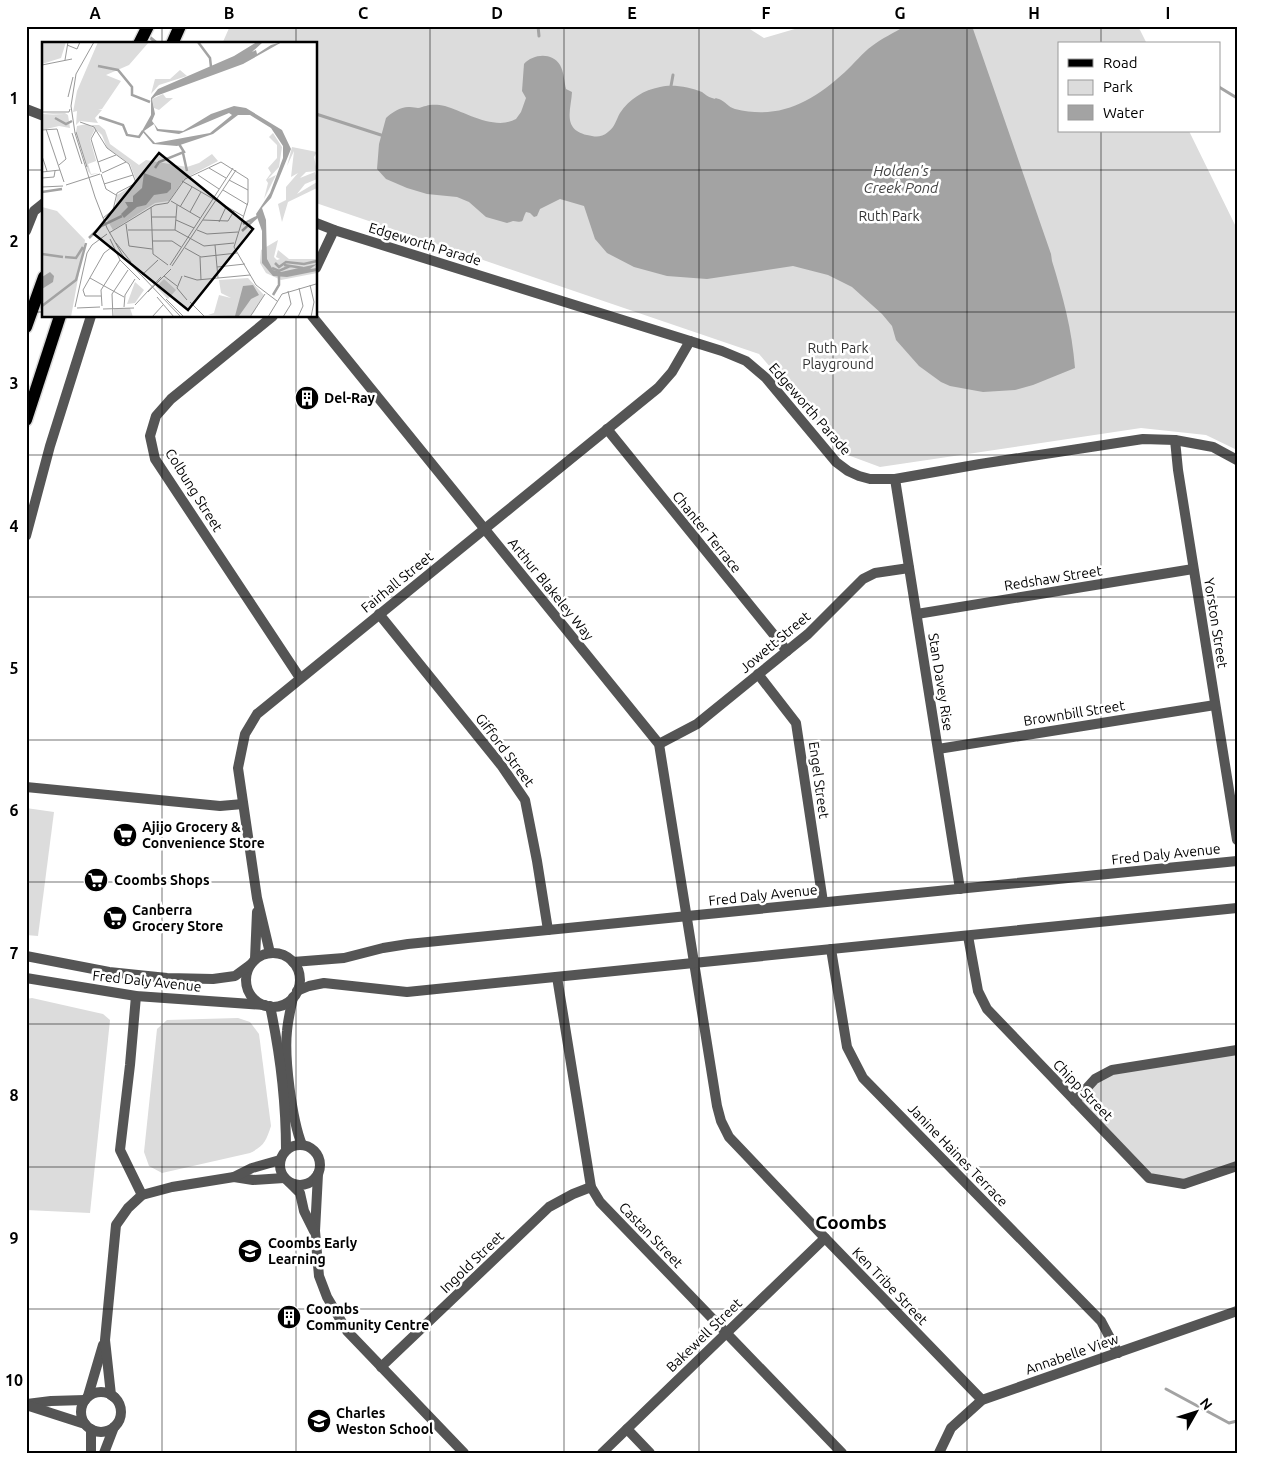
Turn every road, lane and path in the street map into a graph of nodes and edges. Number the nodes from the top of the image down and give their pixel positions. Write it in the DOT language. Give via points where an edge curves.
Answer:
graph roads {
  1 [pos="148,26"];
  2 [pos="180,26"];
  3 [pos="140,42"];
  4 [pos="173,42"];
  5 [pos="26,109"];
  6 [pos="42,115"];
  7 [pos="42,205"];
  8 [pos="318,224"];
  9 [pos="334,230"];
  10 [pos="26,231"];
  11 [pos="318,264"];
  12 [pos="42,283"];
  13 [pos="59,318"];
  14 [pos="90,318"];
  15 [pos="271,318"];
  16 [pos="314,318"];
  17 [pos="26,327"];
  18 [pos="690,342"];
  19 [pos="26,420"];
  20 [pos="607,429"];
  21 [pos="1175,440"];
  22 [pos="1237,460"];
  23 [pos="895,479"];
  24 [pos="484,529"];
  25 [pos="26,536"];
  26 [pos="909,568"];
  27 [pos="1193,569"];
  28 [pos="379,614"];
  29 [pos="917,614"];
  30 [pos="786,651"];
  31 [pos="758,674"];
  32 [pos="300,678"];
  33 [pos="1215,705"];
  34 [pos="659,744"];
  35 [pos="938,749"];
  36 [pos="26,787"];
  37 [pos="243,804"];
  38 [pos="1237,840"];
  39 [pos="1237,861"];
  40 [pos="960,889"];
  41 [pos="257,898"];
  42 [pos="823,902"];
  43 [pos="1237,908"];
  44 [pos="686,916"];
  45 [pos="548,930"];
  46 [pos="968,936"];
  47 [pos="831,950"];
  48 [pos="270,953"];
  49 [pos="26,956"];
  50 [pos="252,962"];
  51 [pos="293,962"];
  52 [pos="694,963"];
  53 [pos="557,977"];
  54 [pos="26,978"];
  55 [pos="295,994"];
  56 [pos="136,996"];
  57 [pos="268,1006"];
  58 [pos="1237,1050"];
  59 [pos="1075,1101"];
  60 [pos="302,1145"];
  61 [pos="286,1150"];
  62 [pos="280,1160"];
  63 [pos="1237,1166"];
  64 [pos="318,1174"];
  65 [pos="234,1177"];
  66 [pos="287,1180"];
  67 [pos="591,1187"];
  68 [pos="142,1195"];
  69 [pos="315,1232"];
  70 [pos="824,1238"];
  71 [pos="1237,1311"];
  72 [pos="726,1332"];
  73 [pos="105,1340"];
  74 [pos="1118,1353"];
  75 [pos="381,1368"];
  76 [pos="87,1398"];
  77 [pos="114,1398"];
  78 [pos="982,1400"];
  79 [pos="26,1405"];
  80 [pos="88,1426"];
  81 [pos="114,1427"];
  82 [pos="627,1429"];
  83 [pos="91,1453"];
  84 [pos="104,1453"];
  85 [pos="464,1453"];
  86 [pos="602,1453"];
  87 [pos="650,1453"];
  88 [pos="842,1453"];
  89 [pos="938,1453"];
  1 -- 3 [label="main road"];
  2 -- 4 [label="main road"];
  5 -- 6 [label="street"];
  7 -- 10 [label="street" via="34,211"];
  8 -- 9 [label="street, Edgeworth Parade"];
  9 -- 11 [label="street"];
  9 -- 18 [label="street, Edgeworth Parade"];
  12 -- 17 [label="main road"];
  13 -- 19 [label="main road"];
  14 -- 25 [label="street" via="52,437"];
  15 -- 32 [label="street, Colbung Street" via="171,399 156,416 150,436 155,459"];
  16 -- 24 [label="street, Arthur Blakeley Way"];
  18 -- 20 [label="street, Fairhall Street" via="664,382"];
  18 -- 23 [label="street, Edgeworth Parade" via="722,351 757,369 824,449 848,471 870,478"];
  20 -- 24 [label="street, Fairhall Street"];
  20 -- 30 [label="street, Chanter Terrace"];
  21 -- 22 [label="street, Edgeworth Parade" via="1213,447"];
  21 -- 23 [label="street, Edgeworth Parade" via="1124,442"];
  21 -- 27 [label="street, Yorston Street"];
  23 -- 26 [label="street, Stan Davey Rise"];
  24 -- 28 [label="street, Fairhall Street"];
  24 -- 34 [label="street, Arthur Blakeley Way"];
  26 -- 29 [label="street, Stan Davey Rise"];
  26 -- 30 [label="street, Jowett Street" via="875,573 863,579 808,634"];
  27 -- 29 [label="street, Redshaw Street"];
  27 -- 33 [label="street, Yorston Street"];
  28 -- 32 [label="street, Fairhall Street"];
  28 -- 45 [label="street, Gifford Street" via="526,800"];
  29 -- 35 [label="street, Stan Davey Rise"];
  30 -- 31 [label="street, Jowett Street"];
  31 -- 34 [label="street, Jowett Street" via="697,724"];
  31 -- 42 [label="street, Engel Street" via="796,723"];
  32 -- 37 [label="street, Fairhall Street" via="257,714 245,734 238,768"];
  33 -- 35 [label="street, Brownbill Street"];
  33 -- 38 [label="street, Yorston Street"];
  34 -- 44 [label="street"];
  35 -- 40 [label="street, Stan Davey Rise"];
  36 -- 37 [label="street" via="220,806"];
  37 -- 41 [label="street, Fairhall Street"];
  39 -- 40 [label="street, Fred Daly Avenue"];
  40 -- 42 [label="street, Fred Daly Avenue"];
  41 -- 48 [label="street, Fairhall Street"];
  41 -- 50 [label="street, Fairhall Street"];
  42 -- 44 [label="street, Fred Daly Avenue"];
  43 -- 46 [label="street, Fred Daly Avenue"];
  44 -- 45 [label="street, Fred Daly Avenue"];
  44 -- 52 [label="street, Ken Tribe Street"];
  45 -- 51 [label="street, Fred Daly Avenue" via="408,944 344,958"];
  46 -- 47 [label="street, Fred Daly Avenue"];
  46 -- 59 [label="street, Chipp Street" via="978,991 987,1009"];
  47 -- 52 [label="street, Fred Daly Avenue"];
  47 -- 74 [label="street, Janine Haines Terrace" via="847,1047 863,1078 1101,1321"];
  48 -- 50 [label="street, Fred Daly Avenue"];
  48 -- 51 [label="street, Fred Daly Avenue" via="278,953"];
  49 -- 50 [label="street, Fred Daly Avenue" via="109,972 167,978 235,976"];
  50 -- 57 [label="street" via="246,981 248,989 258,1002"];
  51 -- 55 [label="street" via="299,976"];
  52 -- 53 [label="street, Fred Daly Avenue"];
  52 -- 70 [label="street, Ken Tribe Street" via="721,1121 729,1137"];
  53 -- 55 [label="street, Fred Daly Avenue" via="407,992 324,983 308,986"];
  53 -- 67 [label="street, Castan Street"];
  54 -- 56 [label="street, Fred Daly Avenue"];
  55 -- 57 [label="street, Fred Daly Avenue" via="282,1005"];
  55 -- 60 [label="street" via="286,1032 287,1057 297,1132"];
  56 -- 57 [label="street, Fred Daly Avenue"];
  56 -- 68 [label="street" via="120,1150"];
  57 -- 61 [label="street" via="276,1034 286,1120"];
  58 -- 59 [label="street" via="1112,1070 1095,1079"];
  59 -- 63 [label="street, Chipp Street" via="1149,1178 1184,1184"];
  60 -- 61 [label="street"];
  60 -- 64 [label="street" via="318,1155"];
  61 -- 62 [label="street"];
  62 -- 65 [label="street"];
  62 -- 66 [label="street" via="281,1171"];
  64 -- 66 [label="street" via="303,1185"];
  64 -- 69 [label="street"];
  65 -- 66 [label="street"];
  65 -- 68 [label="street"];
  66 -- 69 [label="street" via="300,1193 304,1211"];
  67 -- 72 [label="street, Castan Street" via="600,1202"];
  67 -- 75 [label="street, Ingold Street" via="549,1207"];
  68 -- 73 [label="street" via="116,1225"];
  69 -- 75 [label="street" via="319,1276 327,1297 347,1331"];
  70 -- 72 [label="street, Bakewell Street"];
  70 -- 78 [label="street, Ken Tribe Street"];
  71 -- 74 [label="street, Annabelle View"];
  72 -- 82 [label="street, Bakewell Street"];
  72 -- 88 [label="street, Castan Street"];
  73 -- 76 [label="street"];
  73 -- 77 [label="street" via="111,1395"];
  74 -- 78 [label="street, Annabelle View"];
  75 -- 85 [label="street"];
  76 -- 77 [label="street" via="93,1393 104,1392"];
  76 -- 79 [label="street"];
  76 -- 80 [label="street" via="81,1412"];
  77 -- 81 [label="street" via="121,1411"];
  78 -- 89 [label="street, Annabelle View" via="951,1428"];
  79 -- 80 [label="street"];
  80 -- 81 [label="street" via="103,1432"];
  80 -- 83 [label="street"];
  81 -- 84 [label="street"];
  82 -- 86 [label="street, Bakewell Street"];
  82 -- 87 [label="street"];
}
